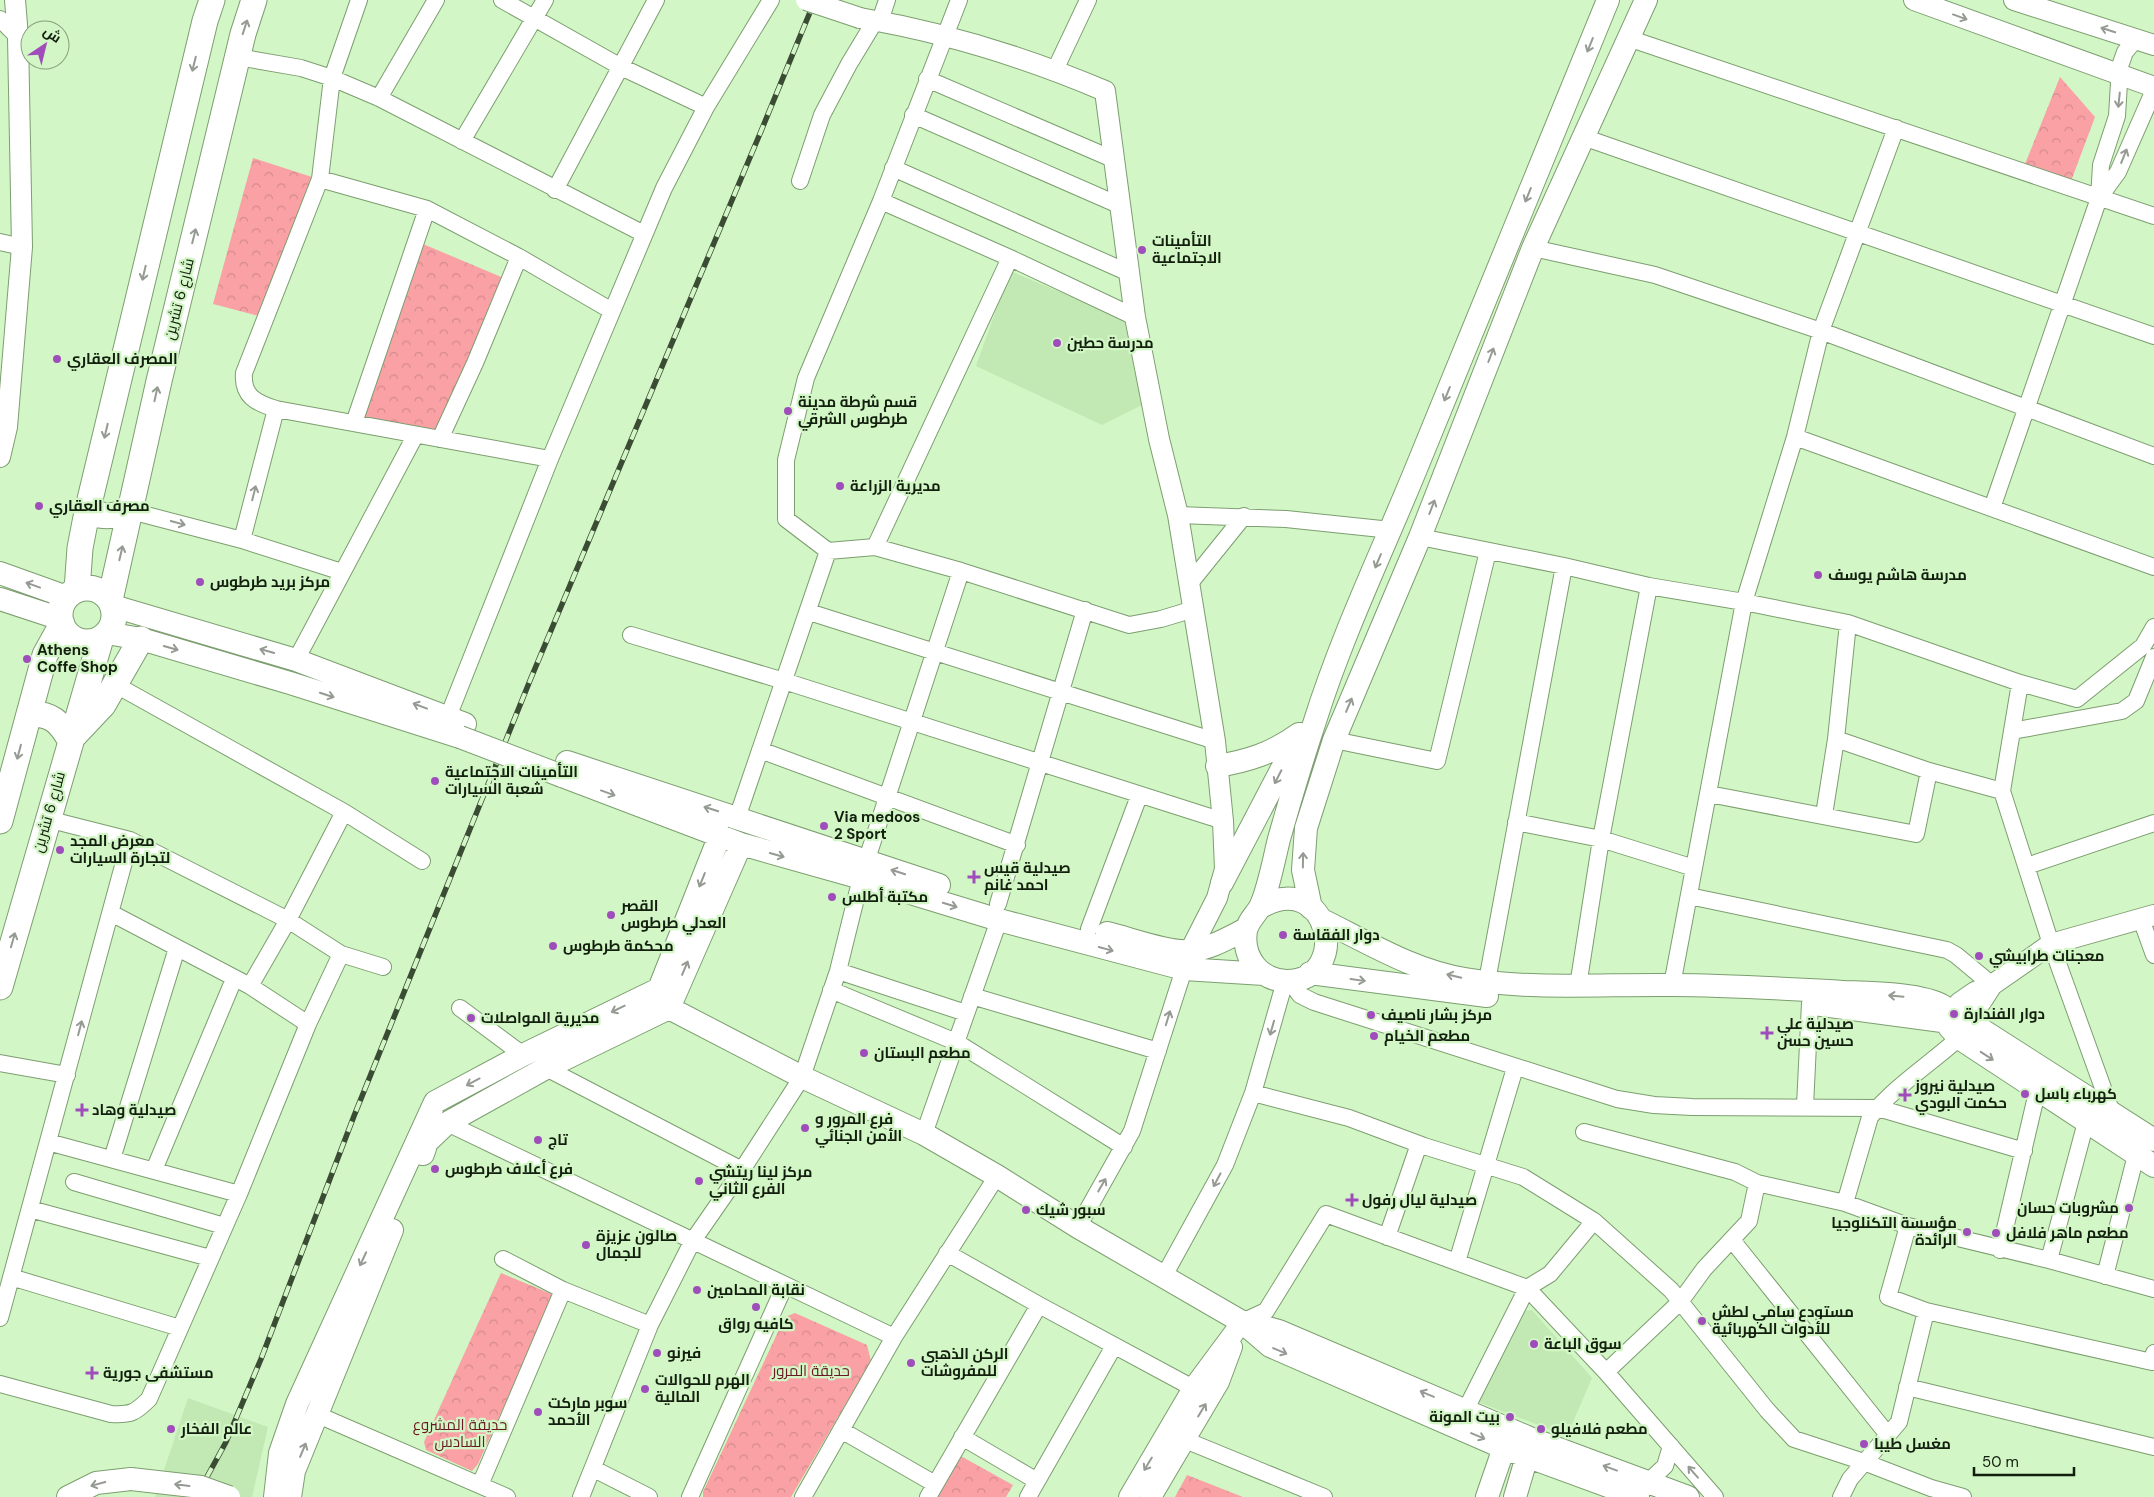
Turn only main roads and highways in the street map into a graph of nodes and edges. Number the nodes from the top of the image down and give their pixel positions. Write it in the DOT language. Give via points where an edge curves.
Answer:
graph roads {
  1 [pos="212,0"];
  2 [pos="254,0"];
  3 [pos="1608,0"];
  4 [pos="1646,0"];
  5 [pos="131,510"];
  6 [pos="87,512"];
  7 [pos="0,573"];
  8 [pos="0,599"];
  9 [pos="111,603"];
  10 [pos="66,607"];
  11 [pos="104,636"];
  12 [pos="141,639"];
  13 [pos="1334,663"];
  14 [pos="1362,673"];
  15 [pos="29,714"];
  16 [pos="458,726"];
  17 [pos="1308,726"];
  18 [pos="70,740"];
  19 [pos="1217,766"];
  20 [pos="564,769"];
  21 [pos="0,821"];
  22 [pos="720,835"];
  23 [pos="741,844"];
  24 [pos="864,870"];
  25 [pos="1222,883"];
  26 [pos="1261,907"];
  27 [pos="999,912"];
  28 [pos="1317,914"];
  29 [pos="1246,929"];
  30 [pos="1187,960"];
  31 [pos="1264,974"];
  32 [pos="1295,978"];
  33 [pos="0,987"];
  34 [pos="664,999"];
  35 [pos="1955,1018"];
  36 [pos="435,1102"];
  37 [pos="447,1123"];
  38 [pos="2154,1140"];
  39 [pos="2145,1161"];
  40 [pos="1242,1322"];
  41 [pos="1507,1439"];
  42 [pos="1530,1448"];
  43 [pos="1643,1490"];
  44 [pos="68,1497"];
  45 [pos="229,1497"];
  46 [pos="275,1497"];
  47 [pos="290,1497"];
  48 [pos="1488,1497"];
  49 [pos="1515,1497"];
  50 [pos="1688,1497"];
  1 -- 6 [label="main road, one-way"];
  5 -- 2 [label="main road, شارع 6 تشرين, one-way" via="161,372"];
  3 -- 13 [label="main road, one-way"];
  14 -- 4 [label="main road, one-way" via="1420,537 1533,248"];
  5 -- 6 [label="main road" via="104,516"];
  9 -- 5 [label="main road, شارع 6 تشرين, one-way"];
  6 -- 10 [label="main road"];
  10 -- 7 [label="main road, one-way"];
  8 -- 10 [label="main road"];
  9 -- 10 [label="main road" via="104,593 95,589"];
  9 -- 11 [label="main road" via="114,616"];
  16 -- 9 [label="main road, one-way" via="296,660"];
  10 -- 11 [label="main road" via="65,630 78,640"];
  10 -- 15 [label="main road" via="45,654"];
  11 -- 12 [label="main road"];
  11 -- 18 [label="main road, شارع 6 تشرين"];
  12 -- 16 [label="main road, one-way" via="290,683"];
  12 -- 18 [label="main road" via="116,685 91,719"];
  13 -- 14 [label="main road"];
  13 -- 17 [label="main road"];
  28 -- 14 [label="main road, one-way" via="1303,870 1306,828 1334,740"];
  15 -- 18 [label="main road" via="53,718 64,728"];
  15 -- 21 [label="main road, one-way"];
  16 -- 20 [label="main road"];
  17 -- 19 [label="main road" via="1283,746 1263,756"];
  17 -- 25 [label="main road, one-way"];
  17 -- 26 [label="main road"];
  33 -- 18 [label="main road, شارع 6 تشرين, one-way"];
  20 -- 22 [label="main road, one-way"];
  24 -- 20 [label="main road, one-way" via="737,818"];
  22 -- 23 [label="main road"];
  22 -- 34 [label="main road, one-way"];
  23 -- 24 [label="main road, one-way"];
  34 -- 23 [label="main road, one-way" via="685,968"];
  24 -- 27 [label="main road"];
  26 -- 28 [label="main road" via="1270,902 1292,899"];
  26 -- 29 [label="main road"];
  27 -- 30 [label="main road, one-way"];
  27 -- 30 [label="main road" via="1089,928 1171,949"];
  28 -- 32 [label="main road" via="1326,931 1324,955 1319,965"];
  35 -- 28 [label="main road, one-way" via="1927,1000 1871,994 1672,985 1578,986 1464,979 1420,966"];
  29 -- 30 [label="main road"];
  29 -- 31 [label="main road" via="1248,954 1254,966"];
  30 -- 31 [label="main road"];
  31 -- 32 [label="main road"];
  32 -- 35 [label="main road, one-way" via="1476,996 1810,1003"];
  34 -- 36 [label="main road, one-way" via="523,1055"];
  34 -- 37 [label="main road"];
  34 -- 40 [label="main road" via="802,1077 924,1134"];
  35 -- 38 [label="main road"];
  35 -- 39 [label="main road, one-way" via="2038,1088"];
  36 -- 37 [label="main road"];
  36 -- 46 [label="main road, one-way" via="297,1404 280,1453"];
  47 -- 37 [label="main road, one-way" via="294,1472 427,1142"];
  41 -- 40 [label="main road, one-way" via="1465,1411 1279,1331"];
  40 -- 41 [label="main road, one-way" via="1270,1346"];
  41 -- 42 [label="main road"];
  41 -- 48 [label="main road"];
  42 -- 43 [label="main road"];
  42 -- 49 [label="main road"];
  43 -- 50 [label="main road"];
  45 -- 44 [label="main road, one-way, bridge" via="201,1487 131,1479 96,1483"];
}
